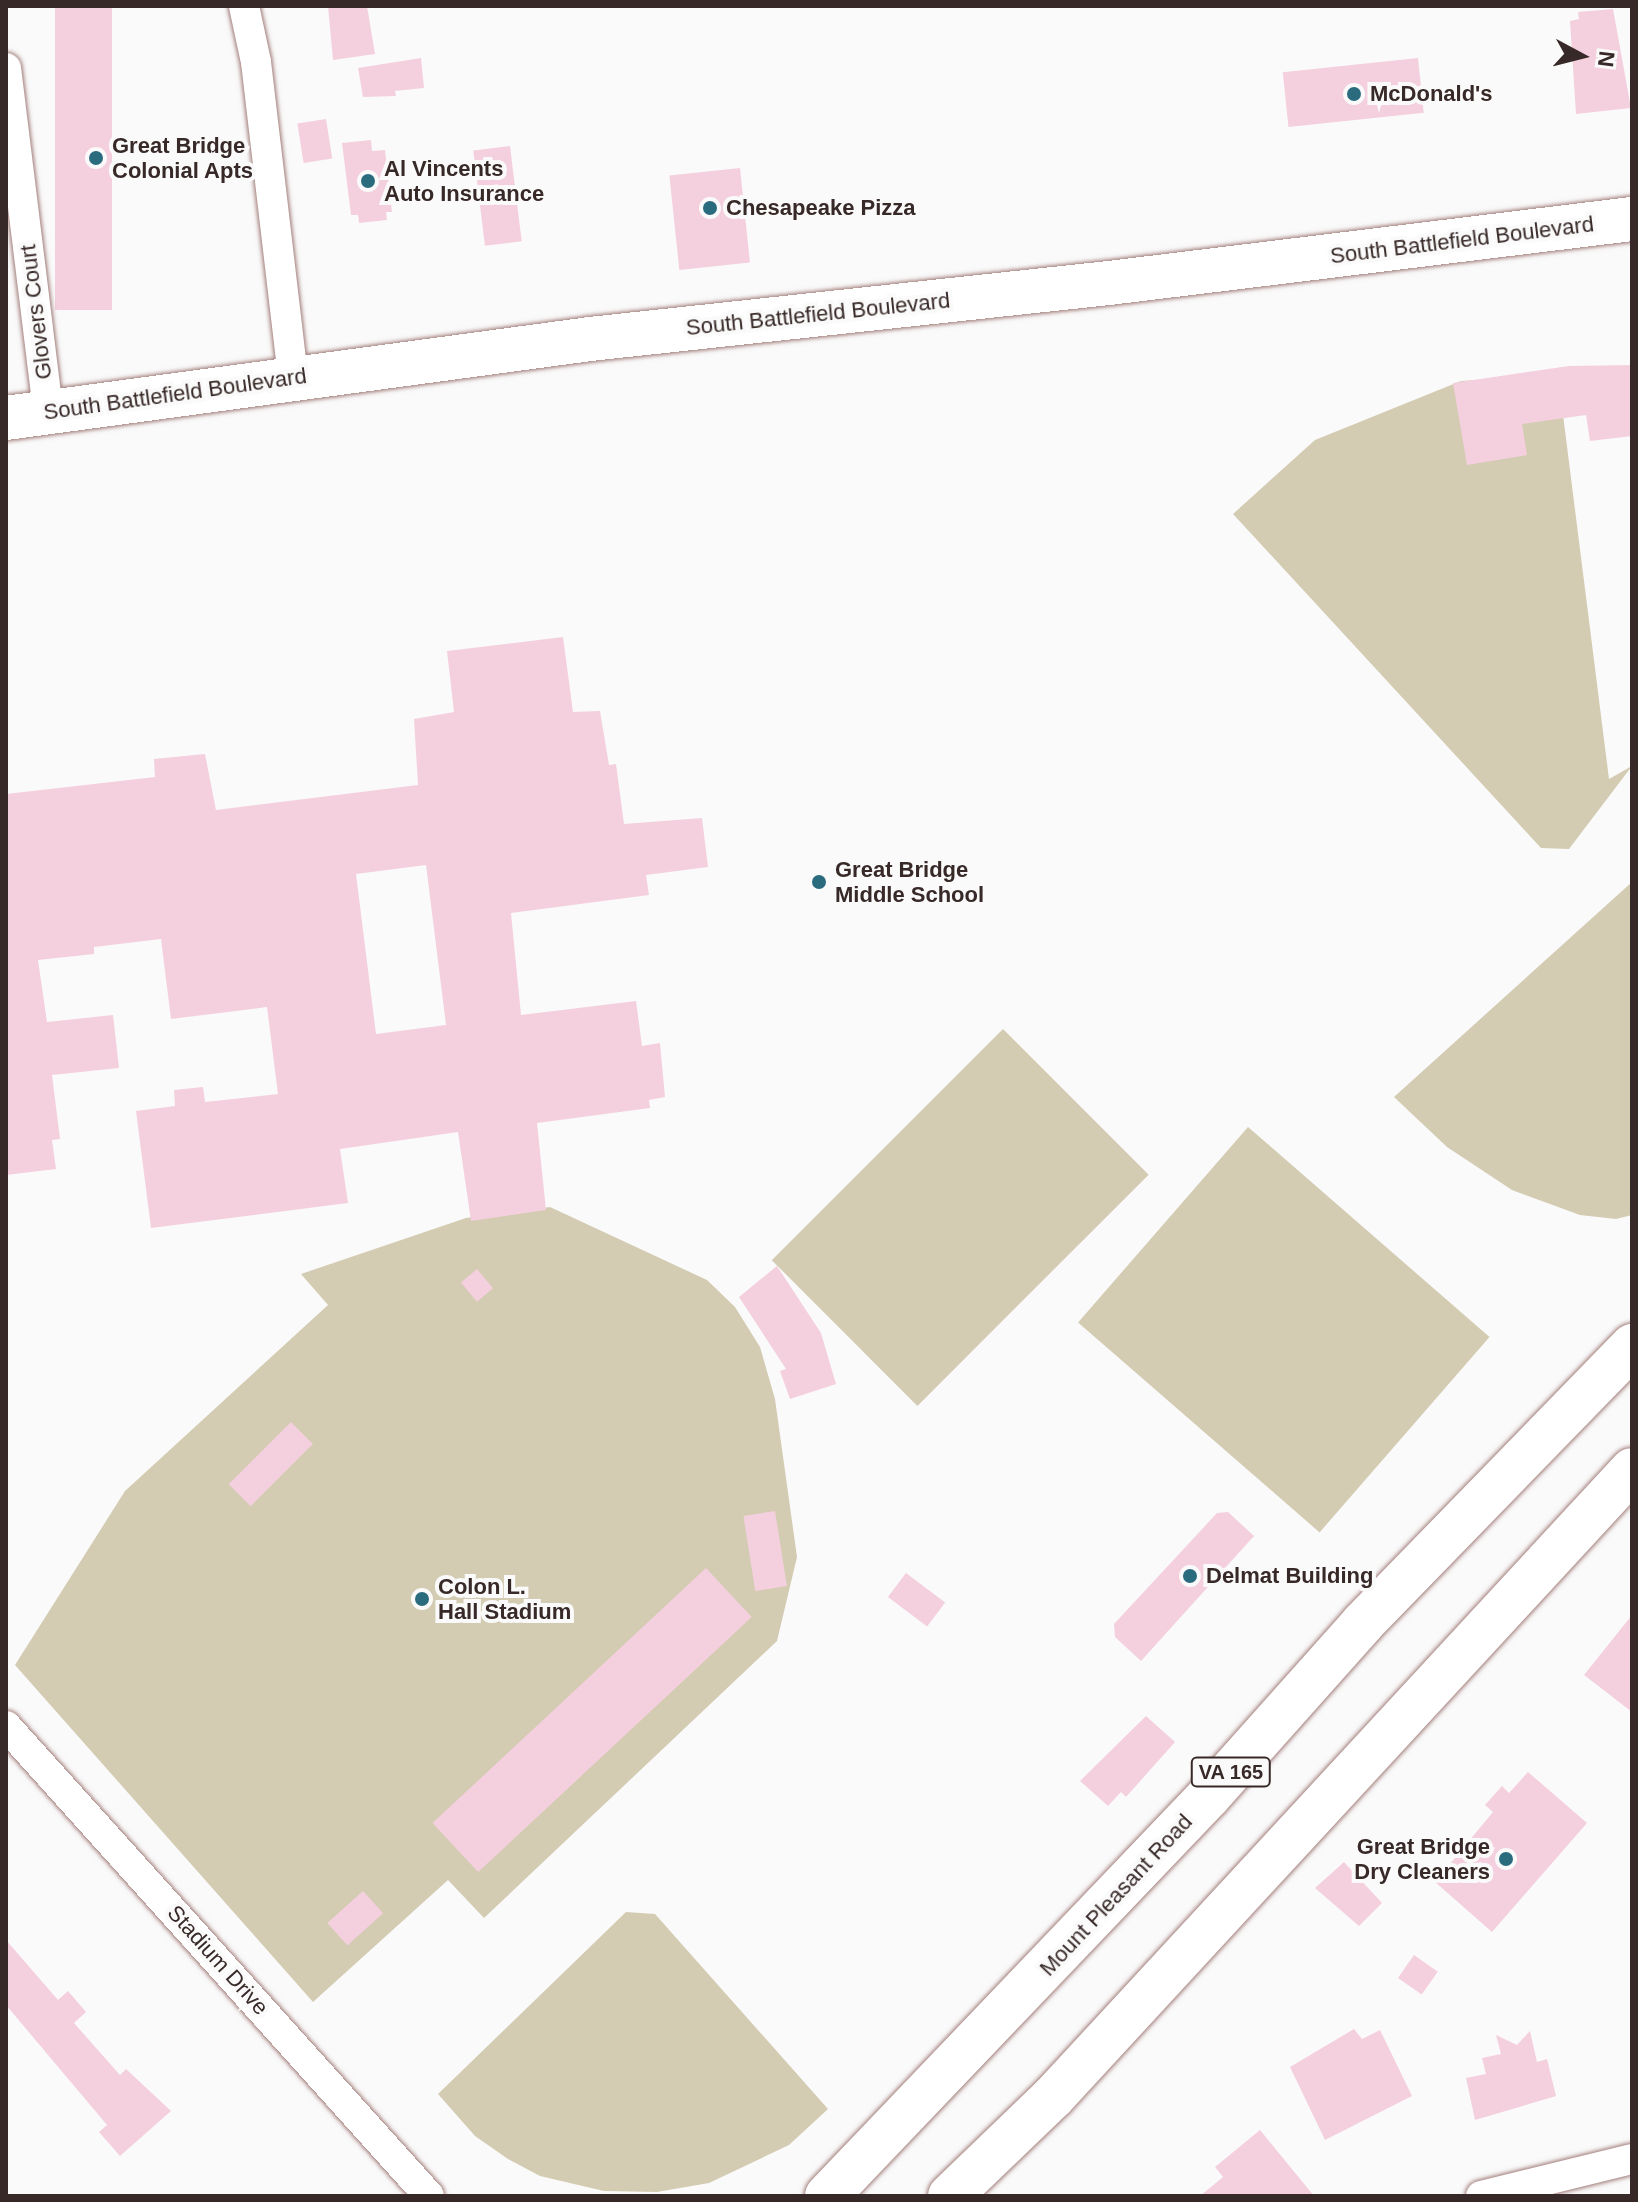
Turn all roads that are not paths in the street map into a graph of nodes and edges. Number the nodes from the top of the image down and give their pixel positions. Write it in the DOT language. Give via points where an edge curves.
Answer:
graph roads {
  1 [pos="244,6"];
  2 [pos="6,68"];
  3 [pos="1632,219"];
  4 [pos="293,377"];
  5 [pos="27,415"];
  6 [pos="1632,1346"];
  7 [pos="1632,1470"];
  8 [pos="6,1726"];
  9 [pos="1632,2159"];
  10 [pos="429,2196"];
  11 [pos="827,2196"];
  12 [pos="950,2196"];
  13 [pos="1481,2196"];
  1 -- 4 [label="street" via="256,62"];
  2 -- 5 [label="street, Glovers Court"];
  3 -- 4 [label="main road, South Battlefield Boulevard"];
  4 -- 5 [label="main road, South Battlefield Boulevard"];
  6 -- 11 [label="main road, Mount Pleasant Road / VA 165" via="1362,1624 1199,1807"];
  7 -- 12 [label="main road" via="1053,2097"];
  8 -- 10 [label="street, Stadium Drive"];
  9 -- 13 [label="street"];
}
